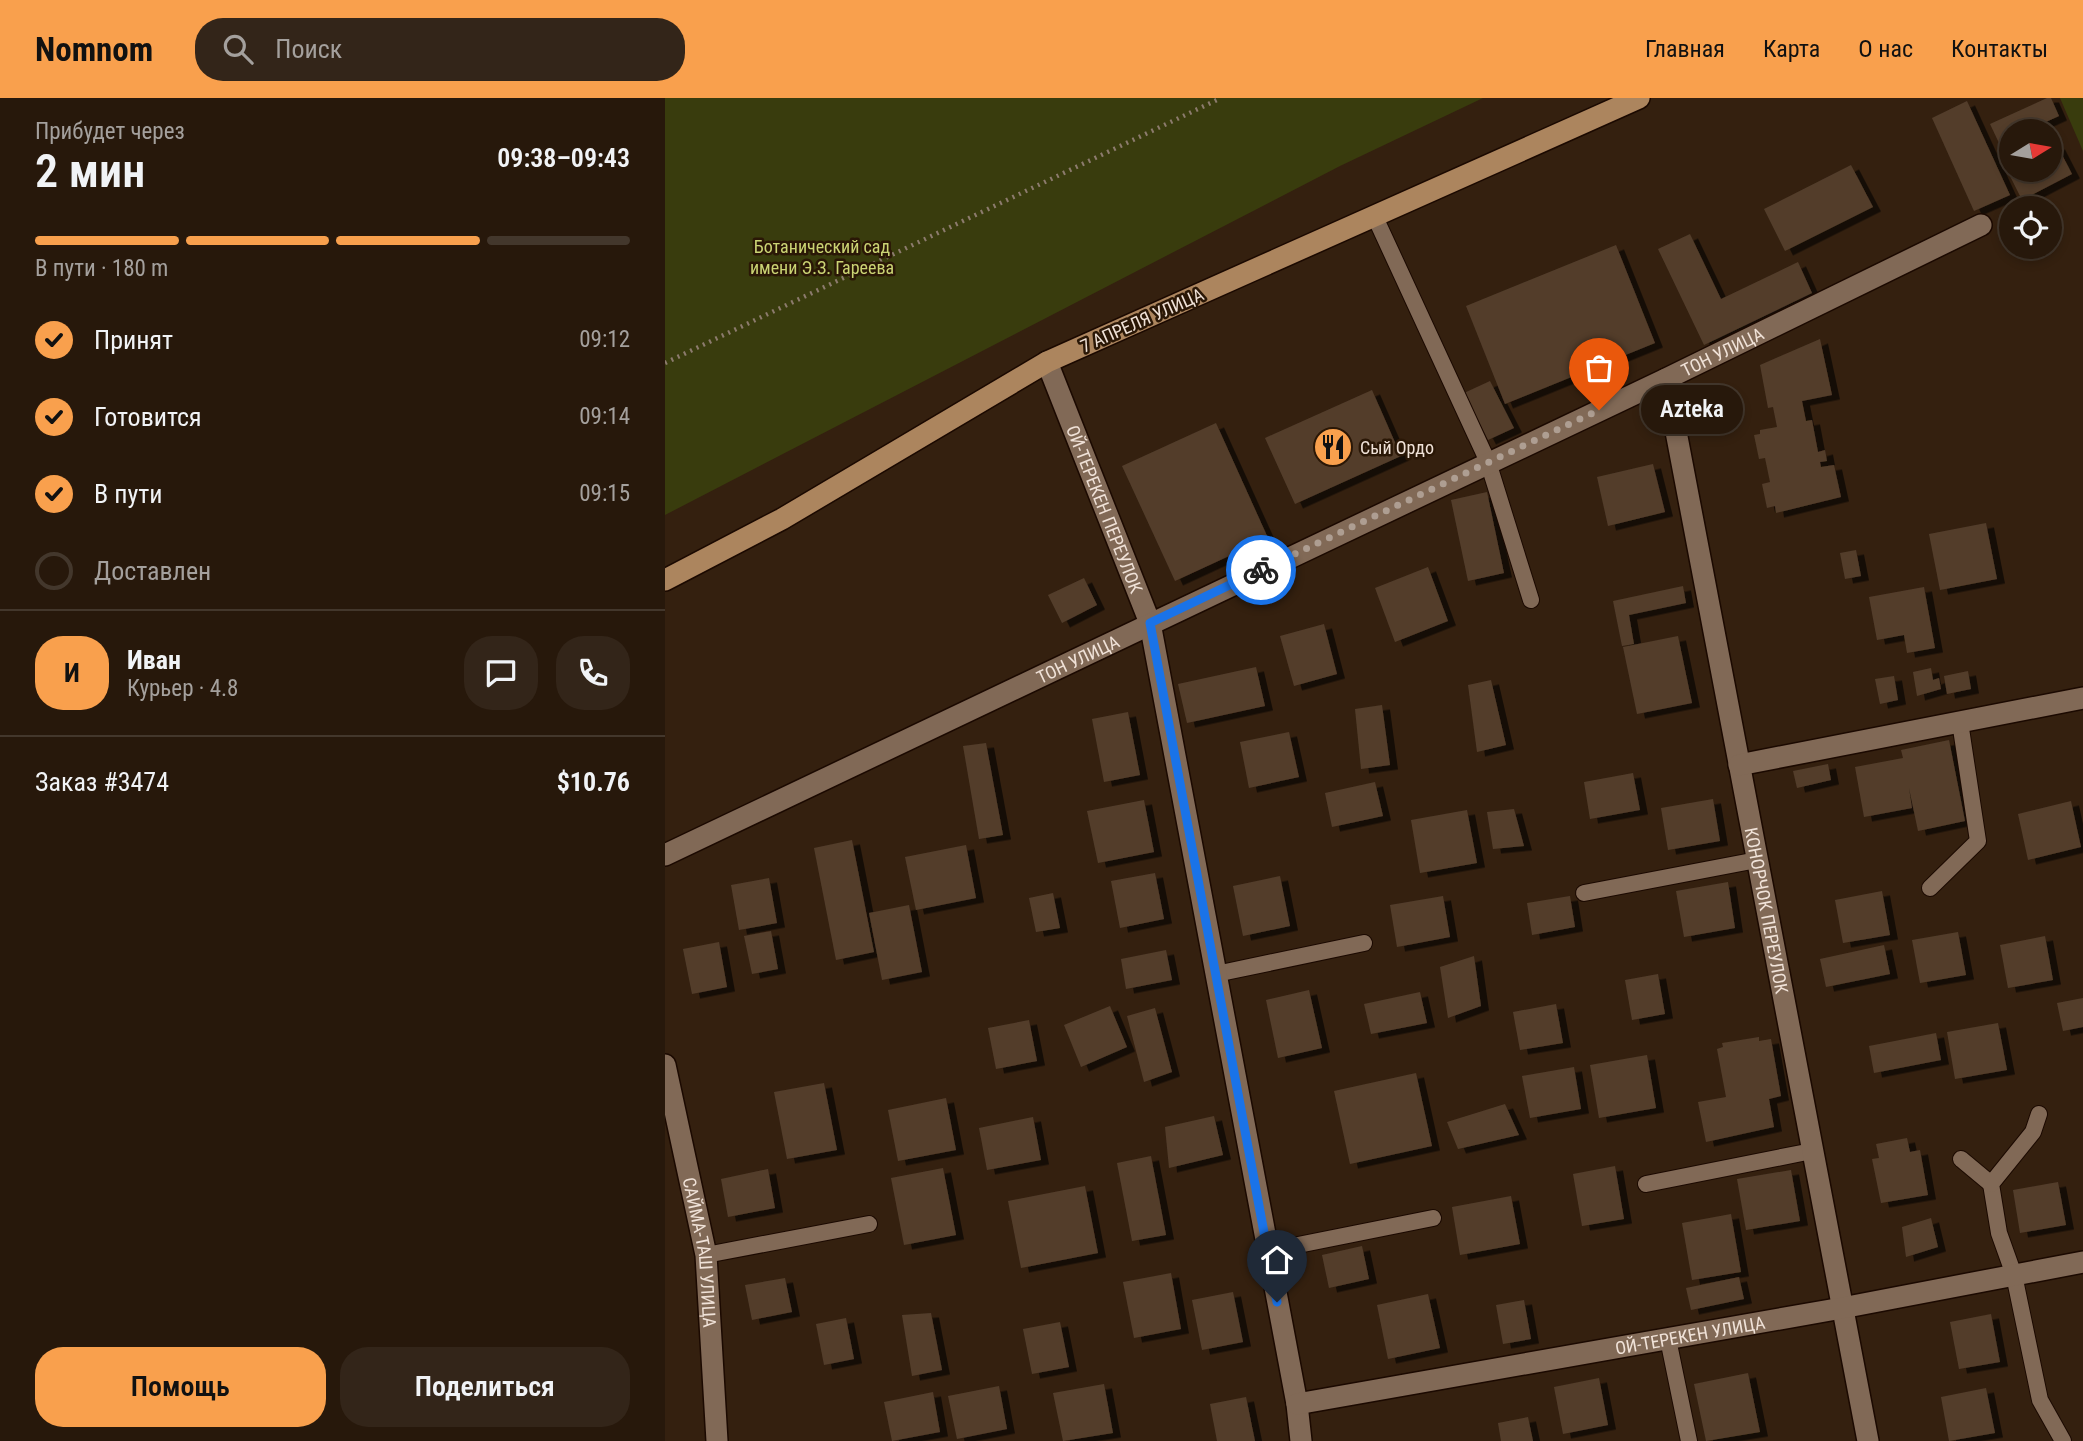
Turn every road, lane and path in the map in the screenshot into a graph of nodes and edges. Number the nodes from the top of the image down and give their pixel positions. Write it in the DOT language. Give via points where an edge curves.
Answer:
graph roads {
  1 [pos="1221,98"];
  2 [pos="1639,98"];
  3 [pos="1375,217"];
  4 [pos="1981,225"];
  5 [pos="1047,362"];
  6 [pos="665,363"];
  7 [pos="1666,379"];
  8 [pos="1488,462"];
  9 [pos="665,580"];
  10 [pos="1531,600"];
  11 [pos="1150,623"];
  12 [pos="2083,698"];
  13 [pos="1959,722"];
  14 [pos="1739,765"];
  15 [pos="665,855"];
  16 [pos="1757,860"];
  17 [pos="1930,888"];
  18 [pos="1584,893"];
  19 [pos="1364,943"];
  20 [pos="1216,974"];
  21 [pos="665,1065"];
  22 [pos="2039,1114"];
  23 [pos="1812,1151"];
  24 [pos="1961,1159"];
  25 [pos="1646,1184"];
  26 [pos="1991,1184"];
  27 [pos="1433,1218"];
  28 [pos="869,1224"];
  29 [pos="1268,1251"];
  30 [pos="706,1255"];
  31 [pos="2083,1262"];
  32 [pos="2014,1275"];
  33 [pos="1842,1308"];
  34 [pos="1668,1339"];
  35 [pos="1297,1404"];
  36 [pos="717,1441"];
  37 [pos="1301,1441"];
  38 [pos="1689,1441"];
  39 [pos="1868,1441"];
  40 [pos="2063,1441"];
  1 -- 6 [label="path"];
  2 -- 3 [label="main road, 7 АПРЕЛЯ УЛИЦА"];
  3 -- 5 [label="main road, 7 АПРЕЛЯ УЛИЦА"];
  3 -- 8 [label="lane"];
  4 -- 7 [label="street, ТОН УЛИЦА"];
  5 -- 9 [label="main road, 7 АПРЕЛЯ УЛИЦА" via="782,519"];
  5 -- 11 [label="street, ОЙ-ТЕРЕКЕН ПЕРЕУЛОК"];
  7 -- 8 [label="street, ТОН УЛИЦА"];
  7 -- 14 [label="street, КОНОРЧОК ПЕРЕУЛОК"];
  8 -- 10 [label="lane"];
  8 -- 11 [label="street, ТОН УЛИЦА"];
  11 -- 15 [label="street, ТОН УЛИЦА"];
  11 -- 20 [label="street, ОЙ-ТЕРЕКЕН ПЕРЕУЛОК"];
  12 -- 13 [label="street"];
  13 -- 14 [label="street"];
  13 -- 17 [label="lane" via="1978,841"];
  14 -- 16 [label="street, КОНОРЧОК ПЕРЕУЛОК"];
  16 -- 18 [label="lane"];
  16 -- 23 [label="street, КОНОРЧОК ПЕРЕУЛОК"];
  19 -- 20 [label="lane"];
  20 -- 29 [label="street, ОЙ-ТЕРЕКЕН ПЕРЕУЛОК"];
  21 -- 30 [label="street, САЙМА-ТАШ УЛИЦА"];
  22 -- 26 [label="lane" via="2033,1132"];
  23 -- 25 [label="lane"];
  23 -- 33 [label="street, КОНОРЧОК ПЕРЕУЛОК"];
  24 -- 26 [label="lane"];
  26 -- 32 [label="lane" via="1999,1233"];
  27 -- 29 [label="lane"];
  28 -- 30 [label="lane"];
  29 -- 35 [label="street, ОЙ-ТЕРЕКЕН ПЕРЕУЛОК"];
  30 -- 36 [label="street, САЙМА-ТАШ УЛИЦА"];
  31 -- 32 [label="street, ОЙ-ТЕРЕКЕН УЛИЦА"];
  32 -- 33 [label="street, ОЙ-ТЕРЕКЕН УЛИЦА"];
  32 -- 40 [label="lane" via="2040,1400"];
  33 -- 34 [label="street, ОЙ-ТЕРЕКЕН УЛИЦА"];
  33 -- 39 [label="street, КОНОРЧОК ПЕРЕУЛОК"];
  34 -- 35 [label="street, ОЙ-ТЕРЕКЕН УЛИЦА"];
  34 -- 38 [label="lane"];
  35 -- 37 [label="street, ОЙ-ТЕРЕКЕН ПЕРЕУЛОК"];
}
